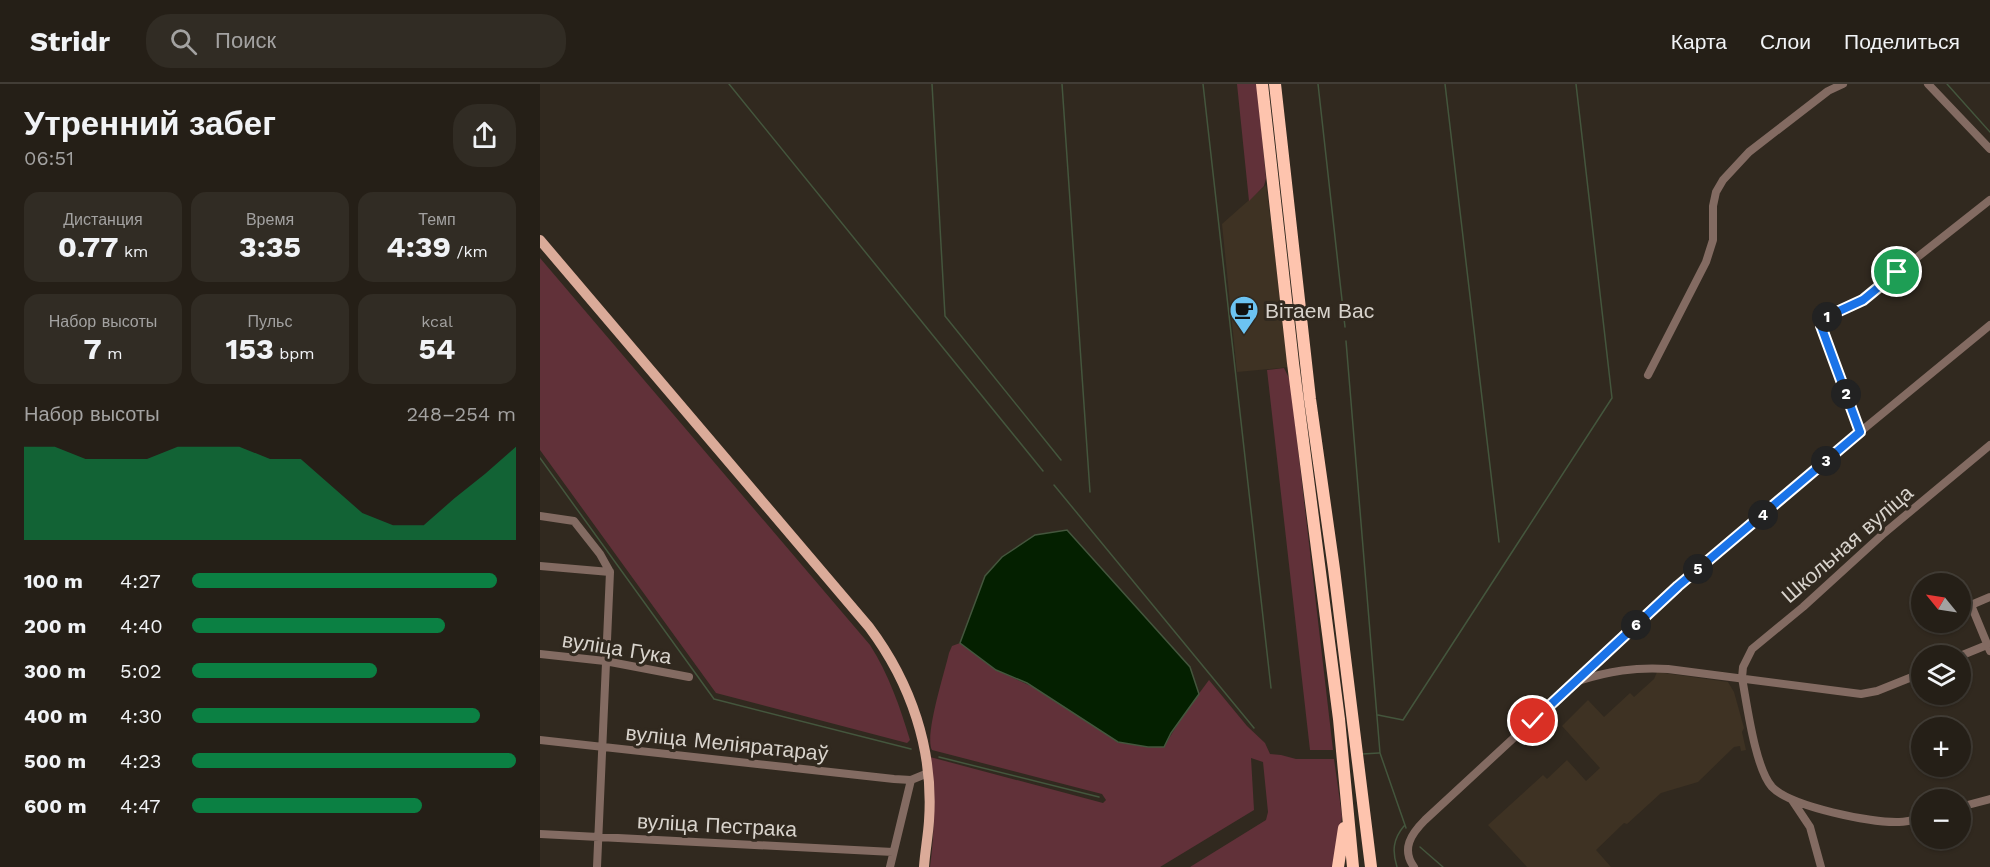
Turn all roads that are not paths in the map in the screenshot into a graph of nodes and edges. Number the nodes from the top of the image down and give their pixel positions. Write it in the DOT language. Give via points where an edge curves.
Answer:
graph roads {
  1 [pos="1262,84"];
  2 [pos="1275,84"];
  3 [pos="1843,84"];
  4 [pos="1928,84"];
  5 [pos="1990,149"];
  6 [pos="1990,200"];
  7 [pos="540,240"];
  8 [pos="1990,325"];
  9 [pos="1648,375"];
  10 [pos="1860,432"];
  11 [pos="1990,445"];
  12 [pos="540,516"];
  13 [pos="540,566"];
  14 [pos="609,572"];
  15 [pos="1990,597"];
  16 [pos="1989,648"];
  17 [pos="1971,653"];
  18 [pos="540,654"];
  19 [pos="605,661"];
  20 [pos="689,677"];
  21 [pos="1742,678"];
  22 [pos="1911,678"];
  23 [pos="1574,682"];
  24 [pos="540,740"];
  25 [pos="601,748"];
  26 [pos="928,773"];
  27 [pos="911,780"];
  28 [pos="1347,794"];
  29 [pos="1791,799"];
  30 [pos="1990,799"];
  31 [pos="1971,804"];
  32 [pos="1819,808"];
  33 [pos="1364,812"];
  34 [pos="1911,820"];
  35 [pos="1810,827"];
  36 [pos="540,834"];
  37 [pos="598,837"];
  38 [pos="892,852"];
  39 [pos="597,867"];
  40 [pos="890,867"];
  41 [pos="924,867"];
  42 [pos="1338,867"];
  43 [pos="1353,867"];
  44 [pos="1371,867"];
  45 [pos="1379,867"];
  46 [pos="1414,867"];
  47 [pos="1821,867"];
  1 -- 28 [label="highway"];
  2 -- 33 [label="highway" via="1310,399"];
  3 -- 9 [label="street" via="1828,91 1749,152 1723,180 1713,206 1713,240 1706,262"];
  4 -- 5 [label="street"];
  6 -- 10 [label="street" via="1863,300 1822,320"];
  7 -- 26 [label="main road" via="887,651 918,721"];
  8 -- 10 [label="street"];
  10 -- 23 [label="street" via="1678,586"];
  11 -- 21 [label="street, Школьная вуліца" via="1752,649"];
  12 -- 14 [label="street" via="574,521"];
  13 -- 14 [label="street"];
  14 -- 19 [label="street"];
  15 -- 16 [label="street" via="1971,605"];
  16 -- 17 [label="street"];
  18 -- 19 [label="street, вуліца Гука"];
  19 -- 20 [label="street, вуліца Гука"];
  19 -- 25 [label="street"];
  21 -- 22 [label="street" via="1861,694 1877,692"];
  21 -- 23 [label="street" via="1641,667"];
  21 -- 29 [label="street" via="1758,757 1772,787"];
  23 -- 46 [label="street" via="1413,832 1407,856"];
  24 -- 25 [label="street, вуліца Меліяратараў"];
  25 -- 27 [label="street, вуліца Меліяратараў"];
  25 -- 37 [label="street"];
  26 -- 27 [label="street"];
  26 -- 41 [label="main road" via="929,822"];
  27 -- 38 [label="street"];
  28 -- 42 [label="highway"];
  28 -- 43 [label="highway"];
  29 -- 32 [label="street"];
  29 -- 35 [label="street"];
  30 -- 31 [label="street"];
  32 -- 34 [label="street" via="1877,821"];
  32 -- 35 [label="street"];
  33 -- 44 [label="highway"];
  33 -- 45 [label="highway"];
  35 -- 47 [label="street"];
  36 -- 37 [label="street, вуліца Пестрака"];
  37 -- 38 [label="street, вуліца Пестрака"];
  37 -- 39 [label="street"];
  38 -- 40 [label="street"];
}
